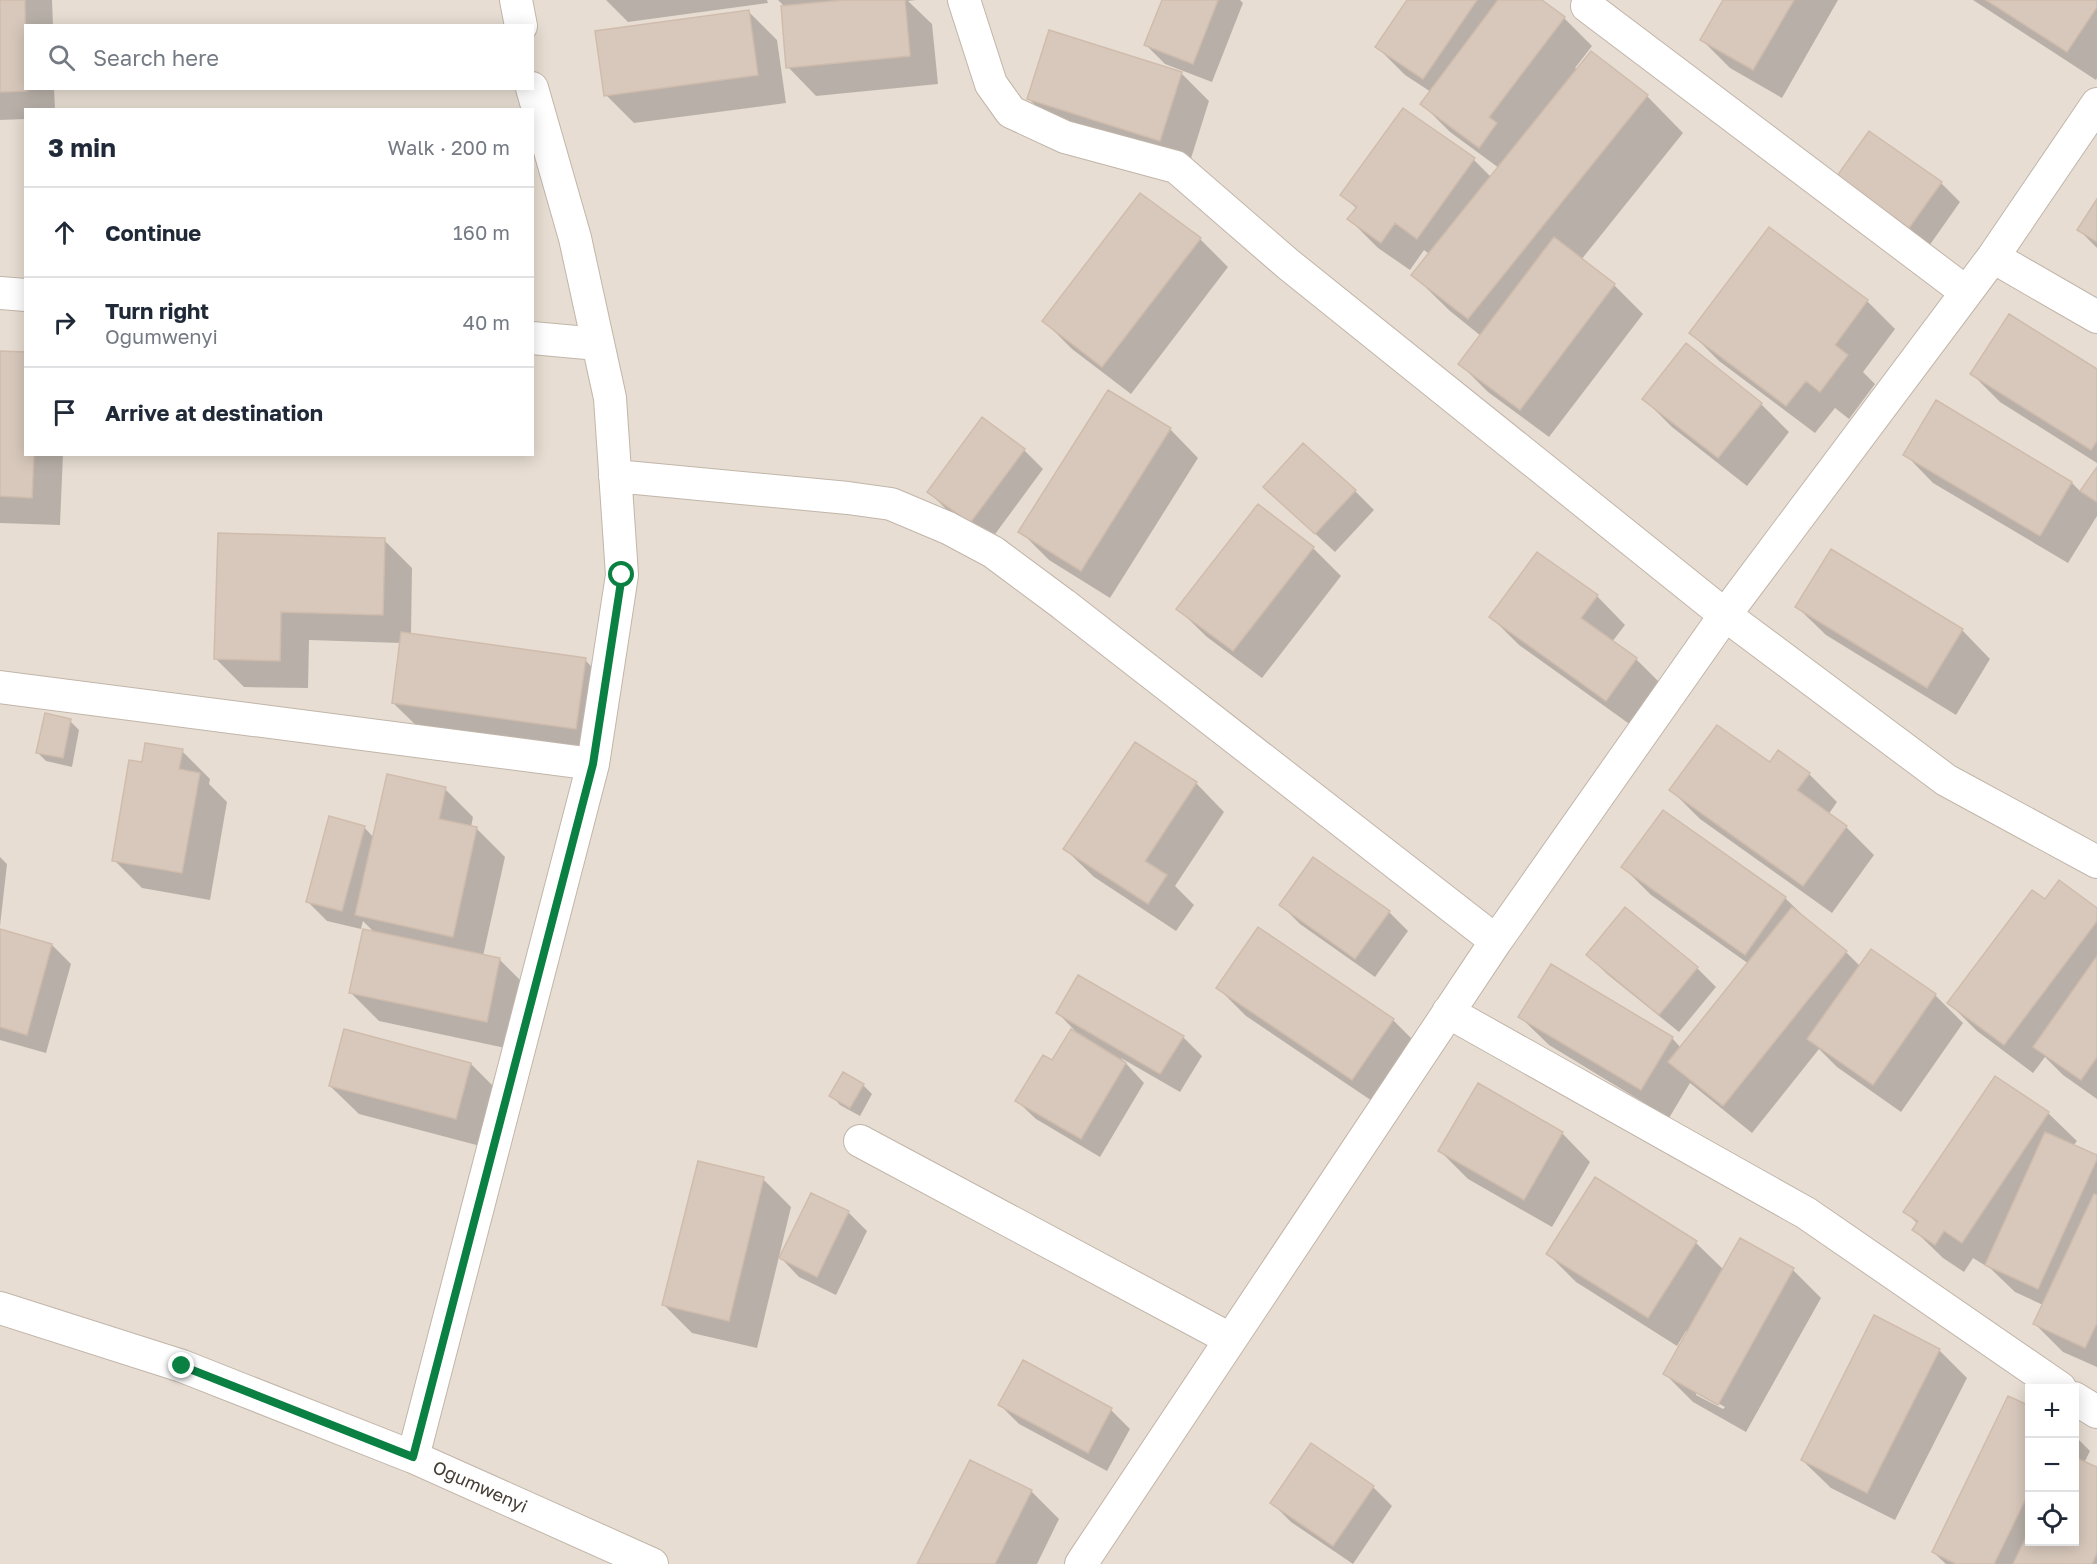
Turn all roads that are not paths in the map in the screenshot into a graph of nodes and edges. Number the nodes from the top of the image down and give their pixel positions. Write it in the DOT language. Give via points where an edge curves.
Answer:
graph roads {
  1 [pos="516,0"];
  2 [pos="964,0"];
  3 [pos="1587,6"];
  4 [pos="521,24"];
  5 [pos="533,90"];
  6 [pos="2097,104"];
  7 [pos="1993,257"];
  8 [pos="1966,292"];
  9 [pos="0,293"];
  10 [pos="24,295"];
  11 [pos="2097,317"];
  12 [pos="534,339"];
  13 [pos="598,344"];
  14 [pos="615,476"];
  15 [pos="1725,615"];
  16 [pos="0,687"];
  17 [pos="593,764"];
  18 [pos="2097,862"];
  19 [pos="1496,941"];
  20 [pos="1448,1012"];
  21 [pos="860,1141"];
  22 [pos="0,1308"];
  23 [pos="1230,1339"];
  24 [pos="2053,1384"];
  25 [pos="2079,1401"];
  26 [pos="2097,1412"];
  27 [pos="413,1457"];
  28 [pos="652,1564"];
  29 [pos="1081,1564"];
  1 -- 4 [label="street"];
  2 -- 15 [label="street" via="991,84 1011,112 1065,137 1176,167 1288,264"];
  3 -- 8 [label="street"];
  5 -- 13 [label="street" via="575,238"];
  6 -- 7 [label="street"];
  7 -- 8 [label="street"];
  7 -- 11 [label="street"];
  8 -- 15 [label="street"];
  9 -- 10 [label="street"];
  12 -- 13 [label="street"];
  13 -- 14 [label="street" via="610,398"];
  14 -- 17 [label="street" via="622,575"];
  14 -- 19 [label="street" via="891,504 993,552"];
  15 -- 18 [label="street" via="1946,780"];
  15 -- 19 [label="street"];
  16 -- 17 [label="street"];
  17 -- 27 [label="street"];
  19 -- 20 [label="street"];
  20 -- 23 [label="street"];
  20 -- 24 [label="street" via="1806,1213"];
  21 -- 23 [label="street"];
  22 -- 27 [label="street, Ogumwenyi" via="182,1366"];
  23 -- 29 [label="street"];
  25 -- 26 [label="street"];
  27 -- 28 [label="street, Ogumwenyi"];
}
